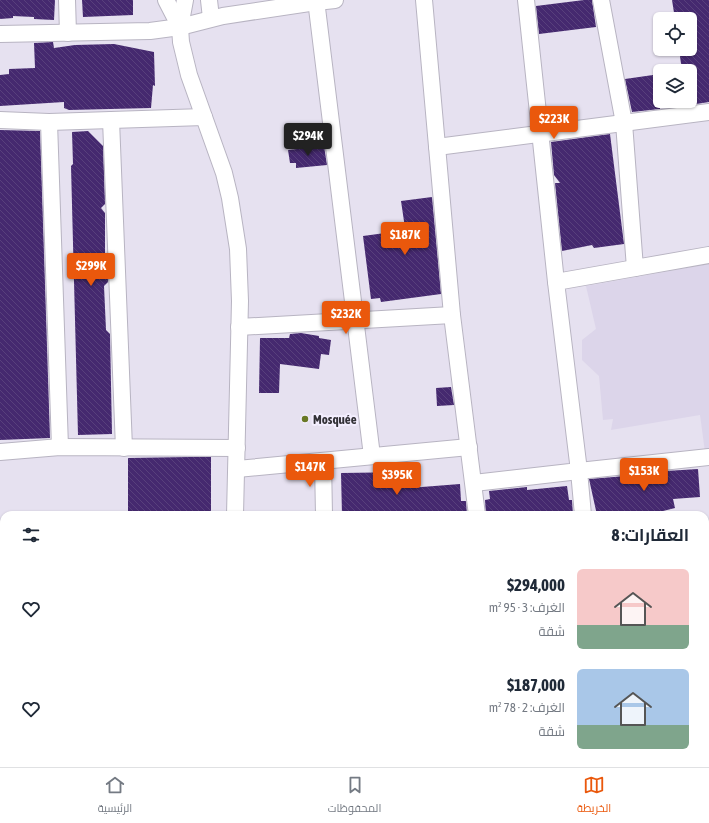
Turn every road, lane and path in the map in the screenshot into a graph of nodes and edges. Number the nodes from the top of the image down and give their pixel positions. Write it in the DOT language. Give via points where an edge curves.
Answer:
graph roads {
  1 [pos="67,0"];
  2 [pos="166,0"];
  3 [pos="185,0"];
  4 [pos="209,0"];
  5 [pos="335,0"];
  6 [pos="424,0"];
  7 [pos="526,0"];
  8 [pos="601,0"];
  9 [pos="316,1"];
  10 [pos="211,18"];
  11 [pos="180,27"];
  12 [pos="68,33"];
  13 [pos="0,34"];
  14 [pos="709,112"];
  15 [pos="204,116"];
  16 [pos="0,120"];
  17 [pos="111,120"];
  18 [pos="49,122"];
  19 [pos="624,123"];
  20 [pos="540,134"];
  21 [pos="437,147"];
  22 [pos="709,255"];
  23 [pos="635,268"];
  24 [pos="556,282"];
  25 [pos="452,315"];
  26 [pos="355,320"];
  27 [pos="239,327"];
  28 [pos="60,447"];
  29 [pos="469,447"];
  30 [pos="124,448"];
  31 [pos="237,448"];
  32 [pos="0,452"];
  33 [pos="372,456"];
  34 [pos="709,457"];
  35 [pos="323,461"];
  36 [pos="237,469"];
  37 [pos="579,472"];
  38 [pos="474,483"];
  39 [pos="236,511"];
  40 [pos="324,511"];
  41 [pos="477,511"];
  42 [pos="583,511"];
  1 -- 12 [label="street"];
  2 -- 11 [label="street"];
  3 -- 11 [label="street"];
  4 -- 10 [label="street"];
  5 -- 9 [label="street"];
  6 -- 21 [label="street"];
  7 -- 20 [label="street"];
  8 -- 19 [label="street"];
  9 -- 10 [label="street"];
  9 -- 26 [label="street"];
  10 -- 11 [label="street"];
  11 -- 12 [label="street" via="134,32"];
  11 -- 15 [label="street" via="186,64"];
  12 -- 13 [label="street"];
  14 -- 19 [label="street"];
  15 -- 17 [label="street"];
  15 -- 27 [label="street" via="224,173 235,224 240,275"];
  16 -- 18 [label="street"];
  17 -- 18 [label="street"];
  17 -- 30 [label="street"];
  18 -- 28 [label="street"];
  19 -- 20 [label="street"];
  19 -- 23 [label="street"];
  20 -- 21 [label="street"];
  20 -- 24 [label="street"];
  21 -- 25 [label="street"];
  22 -- 23 [label="street"];
  23 -- 24 [label="street"];
  24 -- 37 [label="street"];
  25 -- 26 [label="street"];
  25 -- 29 [label="street"];
  26 -- 27 [label="street"];
  26 -- 33 [label="street"];
  27 -- 31 [label="street"];
  28 -- 30 [label="street"];
  28 -- 32 [label="street"];
  29 -- 33 [label="street"];
  29 -- 38 [label="street"];
  30 -- 31 [label="street"];
  31 -- 36 [label="street"];
  33 -- 35 [label="street"];
  34 -- 37 [label="street"];
  35 -- 36 [label="street"];
  35 -- 40 [label="street"];
  36 -- 39 [label="street"];
  37 -- 38 [label="street"];
  37 -- 42 [label="street"];
  38 -- 41 [label="street"];
}
